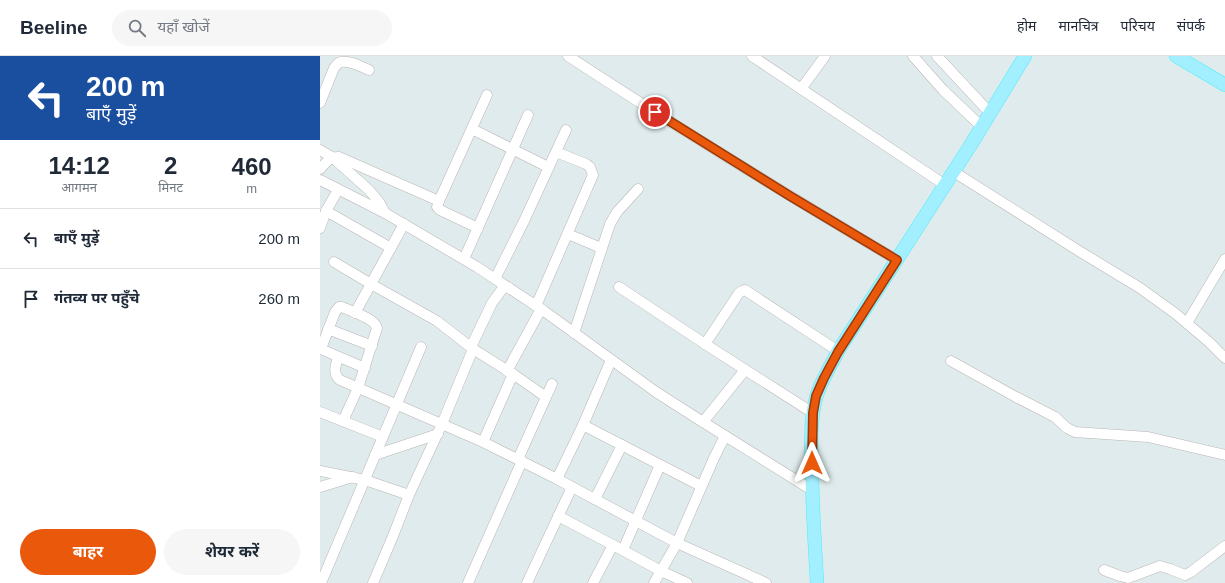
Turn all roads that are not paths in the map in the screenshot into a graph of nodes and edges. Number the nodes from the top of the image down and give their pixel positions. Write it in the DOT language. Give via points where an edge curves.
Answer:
graph roads {
  1 [pos="568,56"];
  2 [pos="752,56"];
  3 [pos="825,56"];
  4 [pos="913,56"];
  5 [pos="937,56"];
  6 [pos="1025,56"];
  7 [pos="1176,56"];
  8 [pos="369,70"];
  9 [pos="1225,85"];
  10 [pos="801,89"];
  11 [pos="488,95"];
  12 [pos="320,103"];
  13 [pos="991,114"];
  14 [pos="528,116"];
  15 [pos="982,127"];
  16 [pos="472,129"];
  17 [pos="566,130"];
  18 [pos="512,149"];
  19 [pos="320,150"];
  20 [pos="556,152"];
  21 [pos="332,157"];
  22 [pos="548,168"];
  23 [pos="320,169"];
  24 [pos="954,172"];
  25 [pos="320,180"];
  26 [pos="945,185"];
  27 [pos="638,189"];
  28 [pos="338,190"];
  29 [pos="439,201"];
  30 [pos="326,211"];
  31 [pos="385,213"];
  32 [pos="404,224"];
  33 [pos="320,228"];
  34 [pos="478,228"];
  35 [pos="568,234"];
  36 [pos="391,248"];
  37 [pos="602,248"];
  38 [pos="464,259"];
  39 [pos="897,260"];
  40 [pos="1225,260"];
  41 [pos="334,262"];
  42 [pos="495,279"];
  43 [pos="371,284"];
  44 [pos="508,287"];
  45 [pos="619,287"];
  46 [pos="538,308"];
  47 [pos="356,313"];
  48 [pos="1187,323"];
  49 [pos="328,329"];
  50 [pos="574,333"];
  51 [pos="705,344"];
  52 [pos="372,346"];
  53 [pos="421,347"];
  54 [pos="473,349"];
  55 [pos="838,352"];
  56 [pos="338,357"];
  57 [pos="1225,358"];
  58 [pos="611,360"];
  59 [pos="951,361"];
  60 [pos="365,368"];
  61 [pos="745,370"];
  62 [pos="510,372"];
  63 [pos="552,384"];
  64 [pos="358,388"];
  65 [pos="546,397"];
  66 [pos="397,404"];
  67 [pos="320,412"];
  68 [pos="813,413"];
  69 [pos="343,421"];
  70 [pos="703,422"];
  71 [pos="442,424"];
  72 [pos="582,425"];
  73 [pos="438,434"];
  74 [pos="725,436"];
  75 [pos="383,437"];
  76 [pos="483,442"];
  77 [pos="622,445"];
  78 [pos="375,455"];
  79 [pos="1225,456"];
  80 [pos="520,460"];
  81 [pos="660,465"];
  82 [pos="320,471"];
  83 [pos="354,477"];
  84 [pos="557,479"];
  85 [pos="365,480"];
  86 [pos="701,486"];
  87 [pos="320,487"];
  88 [pos="572,487"];
  89 [pos="812,490"];
  90 [pos="409,496"];
  91 [pos="595,499"];
  92 [pos="558,516"];
  93 [pos="636,520"];
  94 [pos="677,543"];
  95 [pos="613,545"];
  96 [pos="1225,546"];
  97 [pos="623,550"];
  98 [pos="324,563"];
  99 [pos="1104,570"];
  100 [pos="661,571"];
  101 [pos="321,583"];
  102 [pos="373,583"];
  103 [pos="468,583"];
  104 [pos="527,583"];
  105 [pos="594,583"];
  106 [pos="654,583"];
  107 [pos="687,583"];
  108 [pos="766,583"];
  109 [pos="817,583"];
  1 -- 39 [label="street"];
  2 -- 10 [label="street"];
  3 -- 10 [label="street"];
  4 -- 15 [label="street" via="943,90"];
  5 -- 13 [label="street"];
  6 -- 13 [label="main road"];
  7 -- 9 [label="main road"];
  8 -- 12 [label="street" via="346,62 338,64"];
  10 -- 26 [label="street"];
  11 -- 16 [label="street"];
  13 -- 15 [label="main road"];
  14 -- 18 [label="street"];
  15 -- 24 [label="main road"];
  16 -- 18 [label="street"];
  16 -- 29 [label="street"];
  17 -- 20 [label="street"];
  18 -- 22 [label="street"];
  18 -- 34 [label="street"];
  19 -- 21 [label="street"];
  20 -- 22 [label="street"];
  20 -- 35 [label="street" via="586,164 592,171 591,180"];
  21 -- 23 [label="street"];
  21 -- 29 [label="street" via="344,159"];
  21 -- 31 [label="street" via="375,196"];
  22 -- 42 [label="street"];
  24 -- 26 [label="main road"];
  24 -- 48 [label="street" via="1140,288"];
  25 -- 28 [label="street"];
  26 -- 39 [label="main road"];
  27 -- 37 [label="street" via="613,218"];
  28 -- 30 [label="street"];
  28 -- 31 [label="street"];
  29 -- 34 [label="street" via="438,210"];
  30 -- 33 [label="street"];
  30 -- 36 [label="street"];
  31 -- 32 [label="street"];
  32 -- 36 [label="street"];
  32 -- 38 [label="street"];
  34 -- 38 [label="street"];
  35 -- 37 [label="street"];
  35 -- 46 [label="street"];
  36 -- 43 [label="street"];
  37 -- 50 [label="street"];
  38 -- 42 [label="street"];
  39 -- 55 [label="main road"];
  40 -- 48 [label="street"];
  41 -- 43 [label="street"];
  42 -- 44 [label="street"];
  43 -- 47 [label="street"];
  43 -- 54 [label="street" via="437,322"];
  44 -- 46 [label="street"];
  44 -- 54 [label="street" via="504,288 492,303 471,347"];
  45 -- 51 [label="street"];
  46 -- 50 [label="street"];
  46 -- 62 [label="street"];
  47 -- 49 [label="street" via="342,307 338,308"];
  47 -- 52 [label="street" via="377,324"];
  48 -- 57 [label="street"];
  49 -- 52 [label="street"];
  49 -- 56 [label="street" via="322,349"];
  50 -- 58 [label="street"];
  51 -- 55 [label="street" via="739,293 745,290"];
  51 -- 61 [label="street"];
  52 -- 60 [label="street"];
  53 -- 66 [label="street"];
  54 -- 62 [label="street"];
  54 -- 71 [label="street"];
  55 -- 68 [label="main road" via="816,396"];
  56 -- 60 [label="street"];
  56 -- 64 [label="street" via="336,376"];
  58 -- 70 [label="street"];
  58 -- 72 [label="street"];
  59 -- 79 [label="street" via="1055,417 1075,432 1148,438"];
  60 -- 64 [label="street"];
  61 -- 68 [label="street"];
  61 -- 70 [label="street"];
  62 -- 65 [label="street"];
  62 -- 76 [label="street"];
  63 -- 65 [label="street"];
  64 -- 66 [label="street"];
  64 -- 69 [label="street"];
  65 -- 80 [label="street"];
  66 -- 71 [label="street"];
  66 -- 75 [label="street"];
  67 -- 69 [label="street"];
  68 -- 89 [label="main road"];
  69 -- 75 [label="street"];
  70 -- 74 [label="street"];
  71 -- 73 [label="street"];
  71 -- 76 [label="street"];
  72 -- 77 [label="street"];
  72 -- 84 [label="street"];
  73 -- 78 [label="street"];
  73 -- 90 [label="street"];
  74 -- 86 [label="street"];
  74 -- 89 [label="street"];
  75 -- 78 [label="street"];
  76 -- 80 [label="street"];
  77 -- 81 [label="street"];
  77 -- 91 [label="street"];
  78 -- 85 [label="street"];
  80 -- 84 [label="street"];
  80 -- 103 [label="street"];
  81 -- 86 [label="street"];
  81 -- 93 [label="street"];
  82 -- 83 [label="street"];
  83 -- 85 [label="street"];
  83 -- 87 [label="street"];
  84 -- 88 [label="street"];
  85 -- 90 [label="street"];
  85 -- 98 [label="street"];
  86 -- 94 [label="street"];
  88 -- 91 [label="street"];
  88 -- 92 [label="street"];
  89 -- 109 [label="main road"];
  90 -- 102 [label="street"];
  91 -- 93 [label="street"];
  92 -- 95 [label="street"];
  92 -- 104 [label="street"];
  93 -- 94 [label="street"];
  93 -- 97 [label="street"];
  94 -- 100 [label="street"];
  94 -- 108 [label="street"];
  95 -- 97 [label="street"];
  95 -- 105 [label="street"];
  96 -- 99 [label="street" via="1185,575 1160,566 1128,578"];
  97 -- 100 [label="street"];
  98 -- 101 [label="street"];
  100 -- 106 [label="street"];
  100 -- 107 [label="street"];
}
